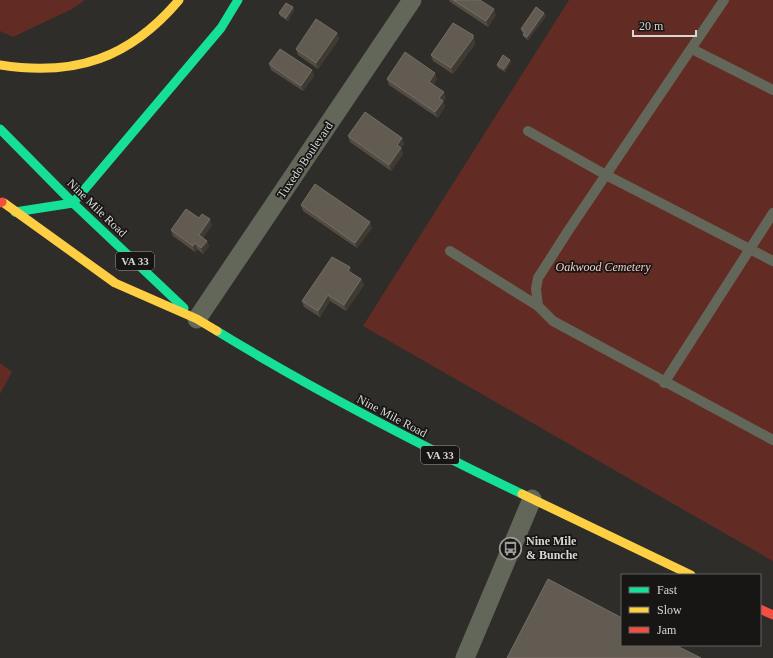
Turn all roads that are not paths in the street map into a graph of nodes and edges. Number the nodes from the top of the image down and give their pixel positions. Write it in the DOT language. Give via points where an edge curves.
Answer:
graph roads {
  1 [pos="179,0"];
  2 [pos="238,0"];
  3 [pos="412,0"];
  4 [pos="724,0"];
  5 [pos="692,48"];
  6 [pos="0,65"];
  7 [pos="773,90"];
  8 [pos="0,129"];
  9 [pos="528,131"];
  10 [pos="606,175"];
  11 [pos="1,202"];
  12 [pos="73,203"];
  13 [pos="15,212"];
  14 [pos="773,213"];
  15 [pos="750,249"];
  16 [pos="450,251"];
  17 [pos="773,261"];
  18 [pos="538,306"];
  19 [pos="196,319"];
  20 [pos="664,383"];
  21 [pos="773,440"];
  22 [pos="532,499"];
  23 [pos="689,574"];
  24 [pos="761,609"];
  25 [pos="773,615"];
  26 [pos="464,658"];
  1 -- 6 [label="main road" via="146,35 107,57 71,68 49,70"];
  2 -- 12 [label="main road" via="221,28"];
  3 -- 19 [label="street, Tuxedo Boulevard"];
  4 -- 5 [label="lane"];
  5 -- 7 [label="lane"];
  5 -- 10 [label="lane"];
  8 -- 12 [label="main road, Nine Mile Road / VA 33"];
  9 -- 10 [label="lane"];
  10 -- 15 [label="lane"];
  10 -- 18 [label="lane" via="538,278"];
  11 -- 13 [label="main road, Nine Mile Road / VA 33"];
  12 -- 13 [label="main road"];
  12 -- 19 [label="main road, Nine Mile Road / VA 33"];
  13 -- 19 [label="main road, Nine Mile Road / VA 33" via="115,283"];
  14 -- 15 [label="lane"];
  15 -- 17 [label="lane"];
  15 -- 20 [label="lane"];
  16 -- 18 [label="lane"];
  18 -- 20 [label="lane" via="553,321"];
  19 -- 22 [label="main road, Nine Mile Road / VA 33" via="272,365 426,448"];
  20 -- 21 [label="lane"];
  22 -- 23 [label="main road, Nine Mile Road / VA 33"];
  22 -- 26 [label="street"];
  24 -- 25 [label="main road"];
}
